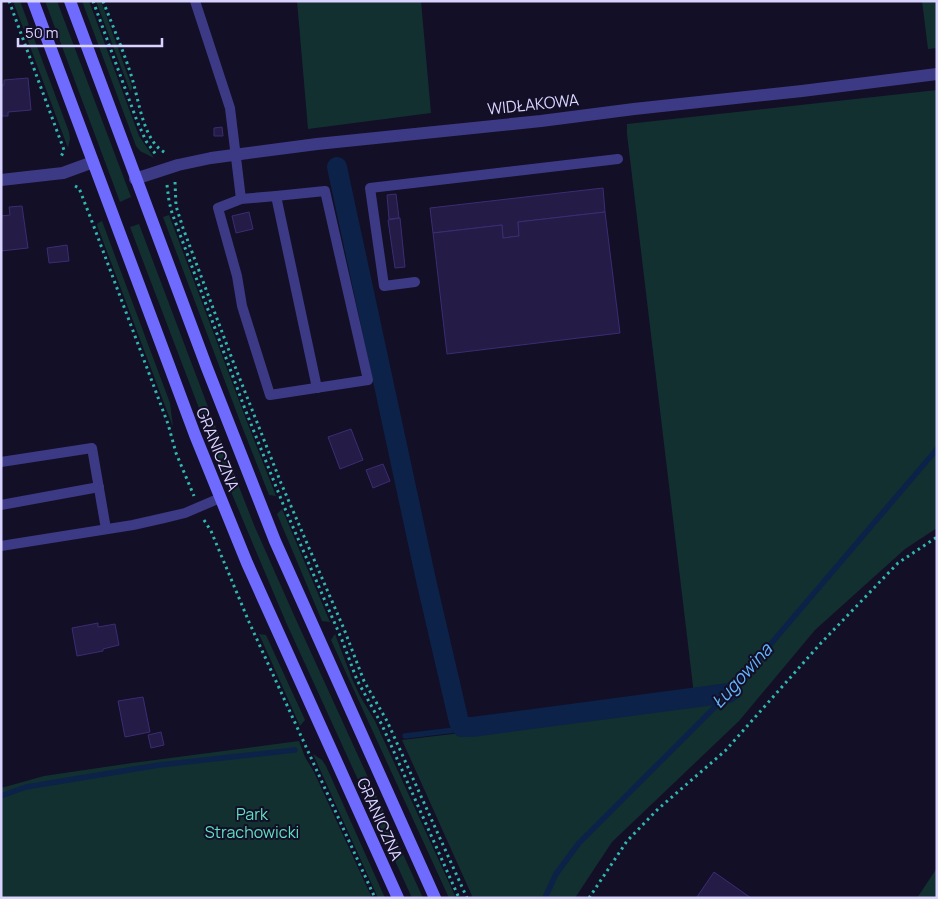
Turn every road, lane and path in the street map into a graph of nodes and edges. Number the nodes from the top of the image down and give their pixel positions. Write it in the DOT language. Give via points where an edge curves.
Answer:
graph roads {
  1 [pos="32,1"];
  2 [pos="70,1"];
  3 [pos="92,1"];
  4 [pos="103,1"];
  5 [pos="194,1"];
  6 [pos="937,74"];
  7 [pos="236,155"];
  8 [pos="170,158"];
  9 [pos="618,159"];
  10 [pos="159,161"];
  11 [pos="93,162"];
  12 [pos="175,177"];
  13 [pos="135,179"];
  14 [pos="165,179"];
  15 [pos="1,180"];
  16 [pos="276,196"];
  17 [pos="241,199"];
  18 [pos="415,282"];
  19 [pos="317,388"];
  20 [pos="1,462"];
  21 [pos="99,487"];
  22 [pos="220,498"];
  23 [pos="1,505"];
  24 [pos="106,529"];
  25 [pos="937,537"];
  26 [pos="1,546"];
  27 [pos="398,898"];
  28 [pos="435,898"];
  29 [pos="459,898"];
  30 [pos="467,898"];
  31 [pos="589,898"];
  1 -- 11 [label="main road, GRANICZNA"];
  2 -- 13 [label="main road, GRANICZNA"];
  3 -- 10 [label="path" via="143,134"];
  4 -- 8 [label="path" via="130,72 142,116 152,139"];
  5 -- 7 [label="lane" via="230,108"];
  6 -- 7 [label="street, WIDŁAKOWA"];
  7 -- 13 [label="street, WIDŁAKOWA" via="180,164"];
  7 -- 17 [label="lane"];
  9 -- 18 [label="lane" via="370,188 384,286"];
  11 -- 15 [label="street" via="63,173"];
  11 -- 22 [label="main road, GRANICZNA"];
  12 -- 30 [label="path" via="175,206 297,520 364,681 387,721"];
  13 -- 28 [label="main road, GRANICZNA" via="275,541"];
  14 -- 29 [label="path" via="172,214 283,504 361,689 382,725"];
  16 -- 17 [label="lane"];
  16 -- 19 [label="lane"];
  16 -- 19 [label="lane" via="325,191 368,380"];
  17 -- 19 [label="lane" via="218,208 242,306 270,395"];
  20 -- 21 [label="lane" via="92,448"];
  21 -- 23 [label="lane"];
  21 -- 24 [label="lane"];
  22 -- 24 [label="lane" via="185,513"];
  22 -- 27 [label="main road, GRANICZNA" via="246,563"];
  24 -- 26 [label="lane"];
  25 -- 31 [label="path" via="898,563 725,751 626,841"];
}
